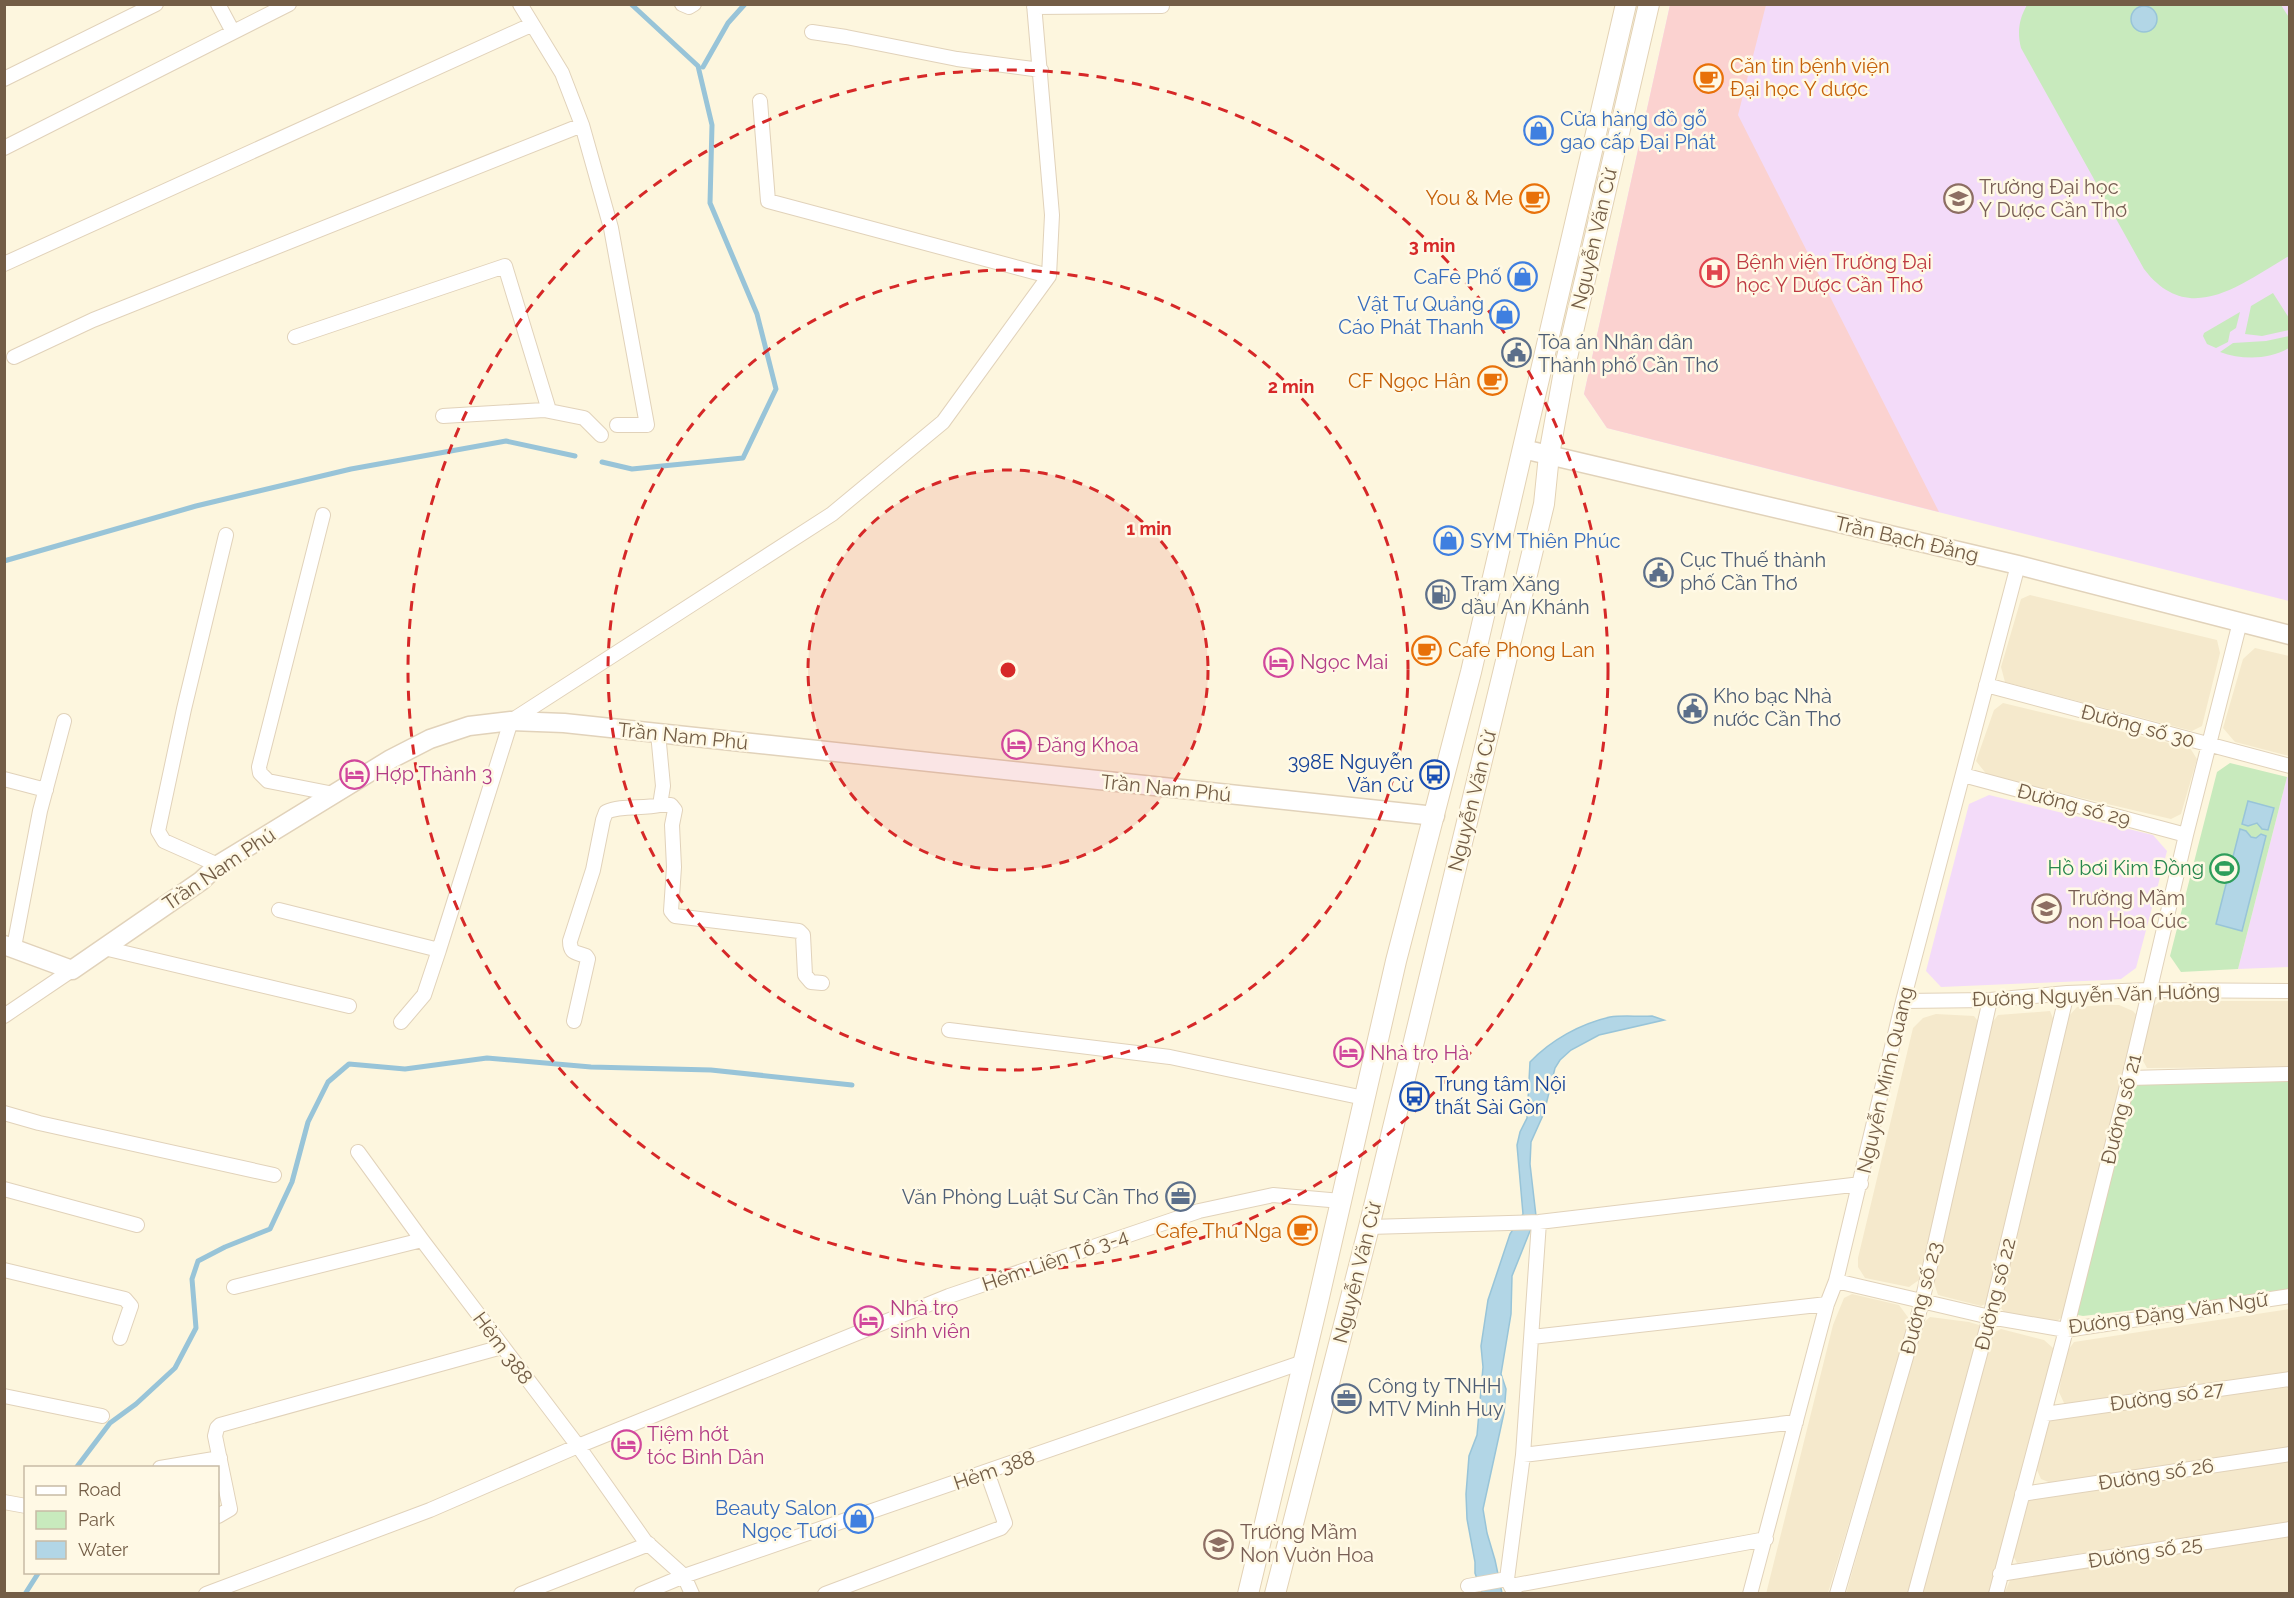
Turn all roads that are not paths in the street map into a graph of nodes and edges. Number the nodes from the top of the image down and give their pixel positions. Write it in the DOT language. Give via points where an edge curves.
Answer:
graph roads {
  1 [pos="156,4"];
  2 [pos="218,4"];
  3 [pos="289,4"];
  4 [pos="520,4"];
  5 [pos="682,4"];
  6 [pos="694,4"];
  7 [pos="1626,4"];
  8 [pos="1649,4"];
  9 [pos="1034,6"];
  10 [pos="1162,6"];
  11 [pos="531,25"];
  12 [pos="233,32"];
  13 [pos="812,32"];
  14 [pos="1041,70"];
  15 [pos="4,79"];
  16 [pos="760,100"];
  17 [pos="582,125"];
  18 [pos="4,148"];
  19 [pos="4,264"];
  20 [pos="1049,276"];
  21 [pos="295,337"];
  22 [pos="14,357"];
  23 [pos="544,410"];
  24 [pos="443,416"];
  25 [pos="617,425"];
  26 [pos="601,435"];
  27 [pos="1523,448"];
  28 [pos="1549,455"];
  29 [pos="323,514"];
  30 [pos="226,535"];
  31 [pos="2018,566"];
  32 [pos="2241,622"];
  33 [pos="2289,635"];
  34 [pos="1986,685"];
  35 [pos="64,721"];
  36 [pos="511,721"];
  37 [pos="658,733"];
  38 [pos="2209,745"];
  39 [pos="2289,766"];
  40 [pos="1963,775"];
  41 [pos="4,779"];
  42 [pos="46,790"];
  43 [pos="334,794"];
  44 [pos="660,805"];
  45 [pos="1435,816"];
  46 [pos="2186,835"];
  47 [pos="218,865"];
  48 [pos="279,910"];
  49 [pos="9,946"];
  50 [pos="104,948"];
  51 [pos="439,950"];
  52 [pos="72,970"];
  53 [pos="822,983"];
  54 [pos="2150,990"];
  55 [pos="2289,991"];
  56 [pos="2067,993"];
  57 [pos="1990,1000"];
  58 [pos="1903,1001"];
  59 [pos="349,1005"];
  60 [pos="4,1016"];
  61 [pos="574,1021"];
  62 [pos="401,1022"];
  63 [pos="950,1029"];
  64 [pos="2289,1074"];
  65 [pos="2129,1078"];
  66 [pos="1364,1098"];
  67 [pos="4,1113"];
  68 [pos="358,1152"];
  69 [pos="274,1175"];
  70 [pos="1861,1184"];
  71 [pos="4,1189"];
  72 [pos="1341,1201"];
  73 [pos="1538,1222"];
  74 [pos="137,1225"];
  75 [pos="1369,1227"];
  76 [pos="422,1240"];
  77 [pos="4,1270"];
  78 [pos="1836,1281"];
  79 [pos="234,1287"];
  80 [pos="2289,1296"];
  81 [pos="1922,1302"];
  82 [pos="1827,1304"];
  83 [pos="1990,1317"];
  84 [pos="2066,1330"];
  85 [pos="1532,1337"];
  86 [pos="120,1338"];
  87 [pos="502,1347"];
  88 [pos="1303,1362"];
  89 [pos="2289,1379"];
  90 [pos="4,1396"];
  91 [pos="2044,1414"];
  92 [pos="102,1416"];
  93 [pos="1796,1422"];
  94 [pos="578,1446"];
  95 [pos="2289,1454"];
  96 [pos="1523,1455"];
  97 [pos="220,1458"];
  98 [pos="167,1466"];
  99 [pos="987,1472"];
  100 [pos="2022,1494"];
  101 [pos="4,1502"];
  102 [pos="24,1506"];
  103 [pos="219,1515"];
  104 [pos="2289,1529"];
  105 [pos="1766,1539"];
  106 [pos="649,1544"];
  107 [pos="2000,1574"];
  108 [pos="684,1576"];
  109 [pos="1473,1585"];
  110 [pos="1508,1585"];
  111 [pos="206,1593"];
  112 [pos="521,1593"];
  113 [pos="641,1593"];
  114 [pos="692,1593"];
  115 [pos="825,1593"];
  116 [pos="1248,1593"];
  117 [pos="1275,1593"];
  118 [pos="1750,1593"];
  119 [pos="1837,1593"];
  120 [pos="1915,1593"];
  121 [pos="1996,1593"];
  1 -- 15 [label="street"];
  2 -- 12 [label="street"];
  3 -- 12 [label="street"];
  4 -- 11 [label="street"];
  5 -- 6 [label="street"];
  7 -- 27 [label="main road, Nguyễn Văn Cừ"];
  8 -- 28 [label="main road, Nguyễn Văn Cừ" via="1564,366"];
  9 -- 10 [label="street"];
  9 -- 14 [label="street"];
  11 -- 17 [label="street" via="562,73"];
  11 -- 19 [label="street"];
  12 -- 18 [label="street"];
  13 -- 14 [label="street"];
  14 -- 20 [label="street" via="1052,215"];
  16 -- 20 [label="street" via="768,201"];
  17 -- 22 [label="street" via="93,320"];
  17 -- 25 [label="street" via="611,228 647,425"];
  20 -- 36 [label="street" via="943,422 917,444 832,514"];
  21 -- 23 [label="street" via="505,266 548,405"];
  23 -- 24 [label="street"];
  23 -- 26 [label="street" via="584,418"];
  27 -- 28 [label="street, Trần Bạch Đằng"];
  27 -- 45 [label="main road, Nguyễn Văn Cừ"];
  28 -- 31 [label="street, Trần Bạch Đằng"];
  28 -- 75 [label="main road, Nguyễn Văn Cừ" via="1544,504"];
  29 -- 43 [label="street" via="259,767 268,781"];
  30 -- 47 [label="street" via="158,831 164,841"];
  31 -- 32 [label="street, Trần Bạch Đằng"];
  31 -- 34 [label="street, Nguyễn Minh Quang"];
  32 -- 33 [label="street, Trần Bạch Đằng"];
  32 -- 38 [label="street, Đường số 21"];
  34 -- 38 [label="street, Đường số 30"];
  34 -- 40 [label="street, Nguyễn Minh Quang"];
  35 -- 42 [label="street"];
  36 -- 37 [label="street, Trần Nam Phú"];
  36 -- 43 [label="street, Trần Nam Phú" via="469,726 430,739"];
  36 -- 51 [label="street"];
  37 -- 44 [label="street" via="663,786"];
  37 -- 45 [label="street, Trần Nam Phú"];
  38 -- 39 [label="street, Đường số 30"];
  38 -- 46 [label="street, Đường số 21"];
  40 -- 46 [label="street, Đường số 29"];
  40 -- 58 [label="street, Nguyễn Minh Quang"];
  41 -- 42 [label="street"];
  42 -- 49 [label="street"];
  43 -- 47 [label="street, Trần Nam Phú"];
  44 -- 53 [label="street" via="671,805 675,810 671,911 675,916 799,930 803,935 805,975 811,982"];
  44 -- 61 [label="street" via="613,808 606,812 593,870 570,941 573,953 588,959"];
  45 -- 66 [label="main road, Nguyễn Văn Cừ"];
  46 -- 54 [label="street, Đường số 21"];
  47 -- 50 [label="street, Trần Nam Phú"];
  48 -- 51 [label="street"];
  49 -- 52 [label="street"];
  50 -- 52 [label="street, Trần Nam Phú"];
  50 -- 59 [label="street"];
  51 -- 62 [label="street" via="424,995"];
  52 -- 60 [label="street"];
  54 -- 55 [label="street, Đường Nguyễn Văn Hưởng"];
  54 -- 56 [label="street, Đường Nguyễn Văn Hưởng"];
  54 -- 65 [label="street, Đường số 21"];
  56 -- 57 [label="street, Đường Nguyễn Văn Hưởng"];
  56 -- 83 [label="street, Đường số 22"];
  57 -- 58 [label="street, Đường Nguyễn Văn Hưởng"];
  57 -- 81 [label="street, Đường số 23"];
  58 -- 70 [label="street, Nguyễn Minh Quang"];
  63 -- 66 [label="street" via="1170,1057"];
  64 -- 65 [label="street"];
  65 -- 84 [label="street, Đường số 21"];
  66 -- 72 [label="main road, Nguyễn Văn Cừ"];
  67 -- 69 [label="street"];
  68 -- 76 [label="street, Hẻm 388"];
  70 -- 73 [label="street"];
  70 -- 78 [label="street, Nguyễn Minh Quang"];
  71 -- 74 [label="street"];
  72 -- 88 [label="main road, Nguyễn Văn Cừ"];
  72 -- 94 [label="street, Hẻm Liên Tổ 3-4" via="1274,1195 1199,1211 950,1296"];
  73 -- 75 [label="street"];
  73 -- 85 [label="street"];
  75 -- 117 [label="main road, Nguyễn Văn Cừ"];
  76 -- 79 [label="street"];
  76 -- 87 [label="street, Hẻm 388"];
  77 -- 86 [label="street" via="125,1299 131,1306"];
  78 -- 81 [label="street, Đường Đặng Văn Ngữ"];
  78 -- 82 [label="street, Nguyễn Minh Quang"];
  80 -- 84 [label="street, Đường Đặng Văn Ngữ"];
  81 -- 83 [label="street, Đường Đặng Văn Ngữ"];
  81 -- 119 [label="street, Đường số 23"];
  82 -- 85 [label="street"];
  82 -- 93 [label="street, Nguyễn Minh Quang"];
  83 -- 84 [label="street, Đường Đặng Văn Ngữ"];
  83 -- 120 [label="street, Đường số 22"];
  84 -- 91 [label="street, Đường số 21"];
  85 -- 96 [label="street"];
  87 -- 94 [label="street, Hẻm 388"];
  87 -- 97 [label="street" via="220,1425 215,1436"];
  88 -- 99 [label="street, Hẻm 388"];
  88 -- 116 [label="main road, Nguyễn Văn Cừ"];
  89 -- 91 [label="street, Đường số 27"];
  90 -- 92 [label="street"];
  91 -- 100 [label="street, Đường số 21"];
  93 -- 96 [label="street"];
  93 -- 105 [label="street, Nguyễn Minh Quang"];
  94 -- 106 [label="street, Hẻm 388"];
  94 -- 111 [label="street, Hẻm Liên Tổ 3-4" via="430,1510"];
  95 -- 100 [label="street, Đường số 26"];
  96 -- 110 [label="street"];
  97 -- 98 [label="street"];
  97 -- 103 [label="street" via="230,1509"];
  99 -- 108 [label="street, Hẻm 388"];
  99 -- 115 [label="street" via="1004,1526"];
  100 -- 107 [label="street, Đường số 21"];
  101 -- 102 [label="street"];
  104 -- 107 [label="street, Đường số 25"];
  105 -- 110 [label="street"];
  105 -- 118 [label="street, Nguyễn Minh Quang"];
  106 -- 108 [label="street, Hẻm 388"];
  106 -- 112 [label="street"];
  107 -- 121 [label="street, Đường số 21"];
  108 -- 113 [label="street, Hẻm 388"];
  108 -- 114 [label="street, Hẻm 388"];
  109 -- 110 [label="street"];
}
